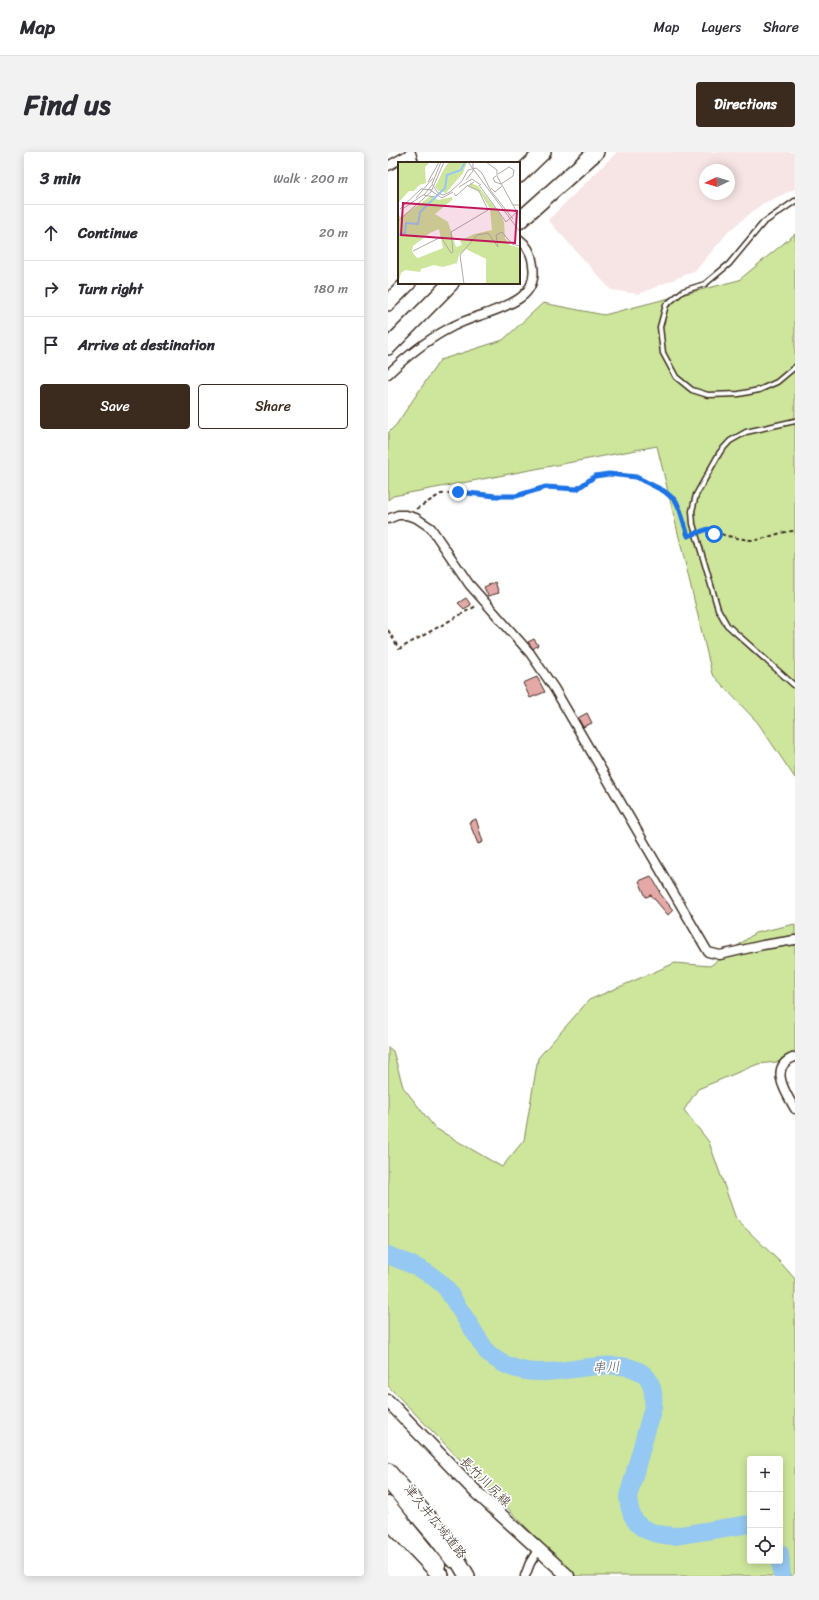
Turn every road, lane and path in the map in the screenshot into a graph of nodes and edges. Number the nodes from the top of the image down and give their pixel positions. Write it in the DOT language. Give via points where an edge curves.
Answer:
graph roads {
  1 [pos="411,152"];
  2 [pos="543,152"];
  3 [pos="596,152"];
  4 [pos="414,162"];
  5 [pos="390,164"];
  6 [pos="520,174"];
  7 [pos="795,201"];
  8 [pos="520,220"];
  9 [pos="520,240"];
  10 [pos="398,280"];
  11 [pos="407,284"];
  12 [pos="449,284"];
  13 [pos="449,284"];
  14 [pos="388,290"];
  15 [pos="388,302"];
  16 [pos="388,338"];
  17 [pos="388,347"];
  18 [pos="795,367"];
  19 [pos="388,374"];
  20 [pos="795,421"];
  21 [pos="406,515"];
  22 [pos="388,518"];
  23 [pos="795,531"];
  24 [pos="484,602"];
  25 [pos="388,630"];
  26 [pos="795,686"];
  27 [pos="795,940"];
  28 [pos="795,1057"];
  29 [pos="795,1109"];
  30 [pos="388,1401"];
  31 [pos="388,1471"];
  32 [pos="388,1483"];
  33 [pos="388,1503"];
  34 [pos="388,1520"];
  35 [pos="538,1550"];
  36 [pos="441,1576"];
  37 [pos="447,1576"];
  38 [pos="463,1576"];
  39 [pos="467,1576"];
  40 [pos="525,1576"];
  41 [pos="568,1576"];
  1 -- 4 [label="street"];
  1 -- 5 [label="street"];
  2 -- 6 [label="highway"];
  3 -- 8 [label="highway"];
  7 -- 18 [label="lane" via="763,223 729,264 705,284 683,291 666,305 660,327 663,353 676,377 692,390 708,395 759,390 777,382"];
  9 -- 19 [label="street" via="530,252 533,261 533,281 528,290 509,306 459,324 432,339"];
  10 -- 14 [label="highway"];
  11 -- 15 [label="highway"];
  12 -- 16 [label="highway"];
  13 -- 17 [label="highway"];
  20 -- 26 [label="lane" via="746,432 730,441 720,452 696,496 692,511 693,524 718,609 727,625"];
  21 -- 22 [label="street"];
  21 -- 23 [label="path, bridge" via="441,494 461,492 516,496 546,487 577,489 595,476 609,474 636,477 664,491 676,501 688,536 708,529 714,534 754,540"];
  21 -- 24 [label="street" via="431,528"];
  24 -- 25 [label="path" via="399,649"];
  24 -- 27 [label="street" via="530,653 554,688 708,952 720,955"];
  28 -- 29 [label="street" via="782,1065 780,1073 781,1082"];
  30 -- 35 [label="main road, 長竹川尻線"];
  31 -- 39 [label="highway" via="443,1536"];
  32 -- 38 [label="main road, 津久井広域道路"];
  33 -- 37 [label="main road, 津久井広域道路"];
  34 -- 36 [label="highway"];
  35 -- 40 [label="street"];
  35 -- 41 [label="main road, 長竹川尻線"];
}
